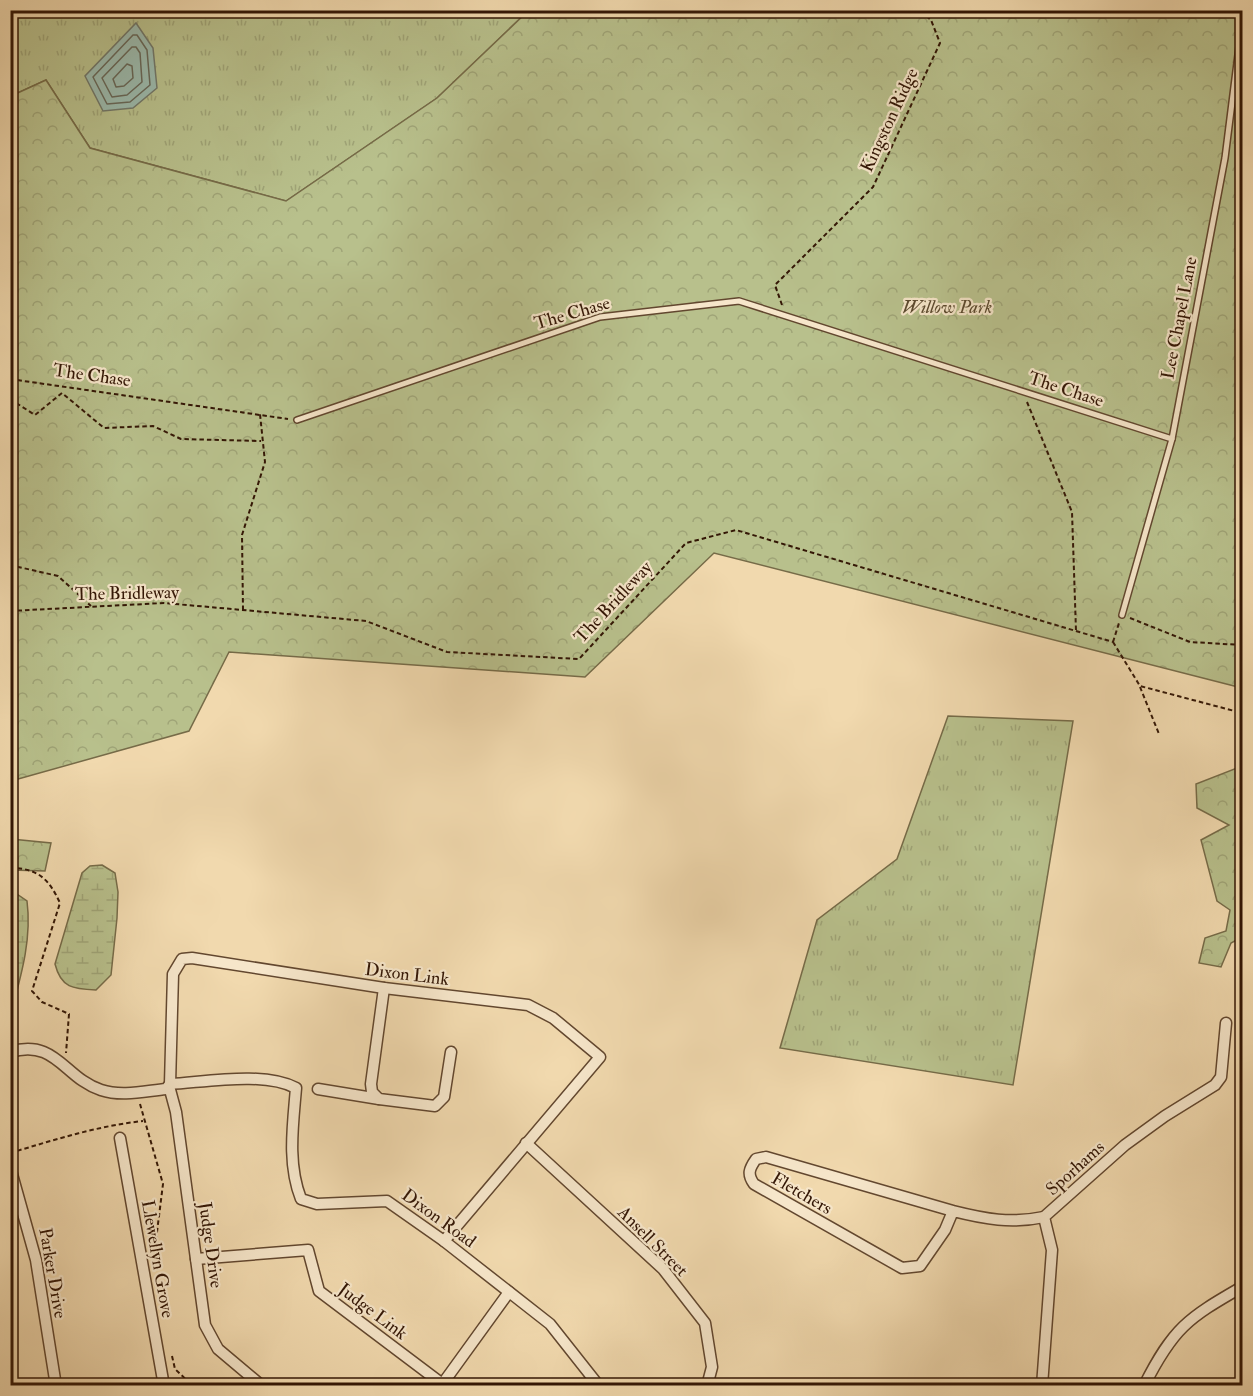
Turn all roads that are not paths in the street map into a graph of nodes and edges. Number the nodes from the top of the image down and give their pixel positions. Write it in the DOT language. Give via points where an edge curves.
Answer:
graph roads {
  1 [pos="1242,23"];
  2 [pos="297,420"];
  3 [pos="1172,439"];
  4 [pos="1122,615"];
  5 [pos="384,988"];
  6 [pos="1226,1023"];
  7 [pos="10,1052"];
  8 [pos="451,1052"];
  9 [pos="170,1085"];
  10 [pos="318,1089"];
  11 [pos="379,1099"];
  12 [pos="120,1138"];
  13 [pos="526,1143"];
  14 [pos="10,1167"];
  15 [pos="952,1211"];
  16 [pos="1044,1217"];
  17 [pos="444,1241"];
  18 [pos="196,1259"];
  19 [pos="1242,1287"];
  20 [pos="509,1292"];
  21 [pos="443,1385"];
  22 [pos="56,1386"];
  23 [pos="164,1386"];
  24 [pos="262,1386"];
  25 [pos="599,1386"];
  26 [pos="707,1386"];
  27 [pos="1042,1386"];
  28 [pos="1144,1386"];
  1 -- 3 [label="lane, Lee Chapel Lane" via="1225,158"];
  2 -- 3 [label="lane, The Chase" via="600,317 739,301"];
  3 -- 4 [label="lane, Lee Chapel Lane"];
  5 -- 9 [label="street, Dixon Link" via="182,959 173,974"];
  5 -- 11 [label="street" via="371,1084"];
  5 -- 13 [label="street, Dixon Link" via="528,1005 554,1018 600,1057"];
  6 -- 16 [label="street, Sporhams" via="1221,1077 1215,1084 1125,1145"];
  7 -- 9 [label="street, Dixon Road" via="31,1047 46,1052 101,1090 138,1092"];
  8 -- 11 [label="street" via="445,1093 435,1106"];
  9 -- 17 [label="street, Dixon Road" via="240,1079 296,1088 291,1140 301,1199 317,1204 387,1201"];
  9 -- 18 [label="street, Judge Drive"];
  10 -- 11 [label="street"];
  12 -- 23 [label="street, Llewellyn Grove"];
  13 -- 17 [label="street, Dixon Link"];
  13 -- 26 [label="street, Ansell Street" via="663,1269 705,1323 712,1367"];
  14 -- 22 [label="street, Parker Drive" via="36,1260"];
  15 -- 15 [label="street, Fletchers" via="945,1230 920,1266 902,1268 754,1184 749,1168 756,1159 766,1157"];
  15 -- 16 [label="street, Fletchers" via="993,1222"];
  16 -- 27 [label="street, Sporhams" via="1052,1250"];
  17 -- 20 [label="street, Dixon Road"];
  18 -- 21 [label="street, Judge Link" via="308,1250 319,1291"];
  18 -- 24 [label="street, Judge Drive" via="205,1325 218,1349"];
  19 -- 28 [label="street" via="1196,1314 1172,1336"];
  20 -- 21 [label="street"];
  20 -- 25 [label="street, Dixon Road" via="550,1324"];
}
